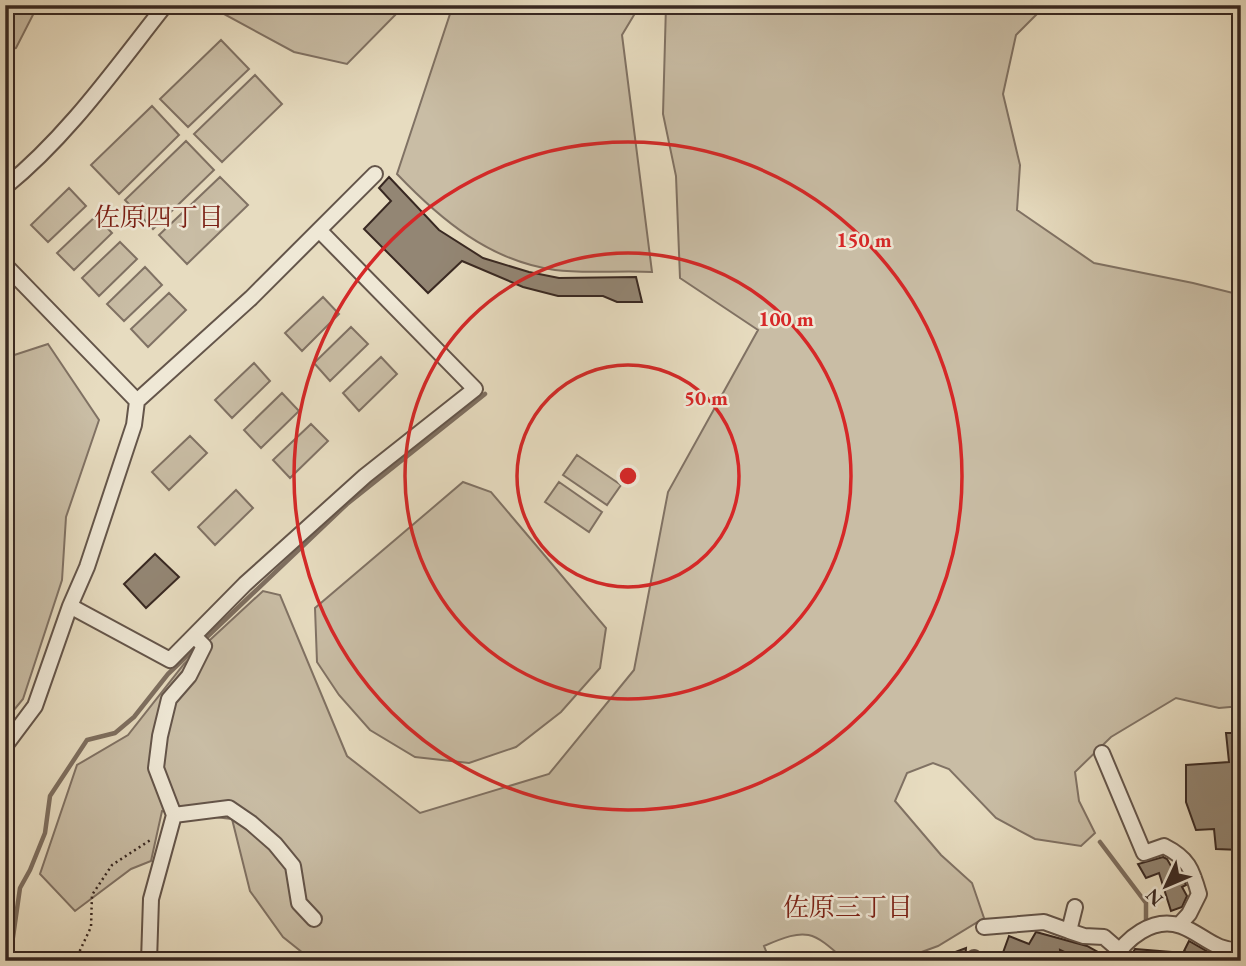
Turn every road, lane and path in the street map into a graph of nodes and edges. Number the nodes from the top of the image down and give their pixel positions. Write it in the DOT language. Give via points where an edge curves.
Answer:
graph roads {
  1 [pos="163,8"];
  2 [pos="375,174"];
  3 [pos="5,187"];
  4 [pos="319,230"];
  5 [pos="5,265"];
  6 [pos="137,401"];
  7 [pos="70,606"];
  8 [pos="194,636"];
  9 [pos="5,746"];
  10 [pos="1102,753"];
  11 [pos="172,822"];
  12 [pos="1075,907"];
  13 [pos="314,919"];
  14 [pos="1179,925"];
  15 [pos="984,927"];
  16 [pos="1069,930"];
  17 [pos="1241,950"];
  18 [pos="1116,955"];
  19 [pos="75,961"];
  20 [pos="149,961"];
  1 -- 3 [label="street" via="97,93 30,167"];
  2 -- 4 [label="street"];
  4 -- 6 [label="street"];
  4 -- 8 [label="street" via="475,389 365,476"];
  5 -- 6 [label="street"];
  6 -- 7 [label="street" via="134,425"];
  7 -- 8 [label="street" via="170,660"];
  7 -- 9 [label="street" via="35,706"];
  8 -- 11 [label="street" via="204,646 189,676 169,699 156,768"];
  10 -- 14 [label="street" via="1144,853 1164,846 1181,854 1193,872 1199,894"];
  11 -- 13 [label="street" via="229,808 251,823 293,866 299,903"];
  11 -- 19 [label="path" via="111,865 92,895 91,927"];
  11 -- 20 [label="street" via="151,899"];
  12 -- 16 [label="street"];
  14 -- 17 [label="street" via="1222,950"];
  14 -- 18 [label="street" via="1158,925 1134,934"];
  15 -- 16 [label="street" via="1044,922"];
  16 -- 18 [label="street" via="1104,937"];
}
